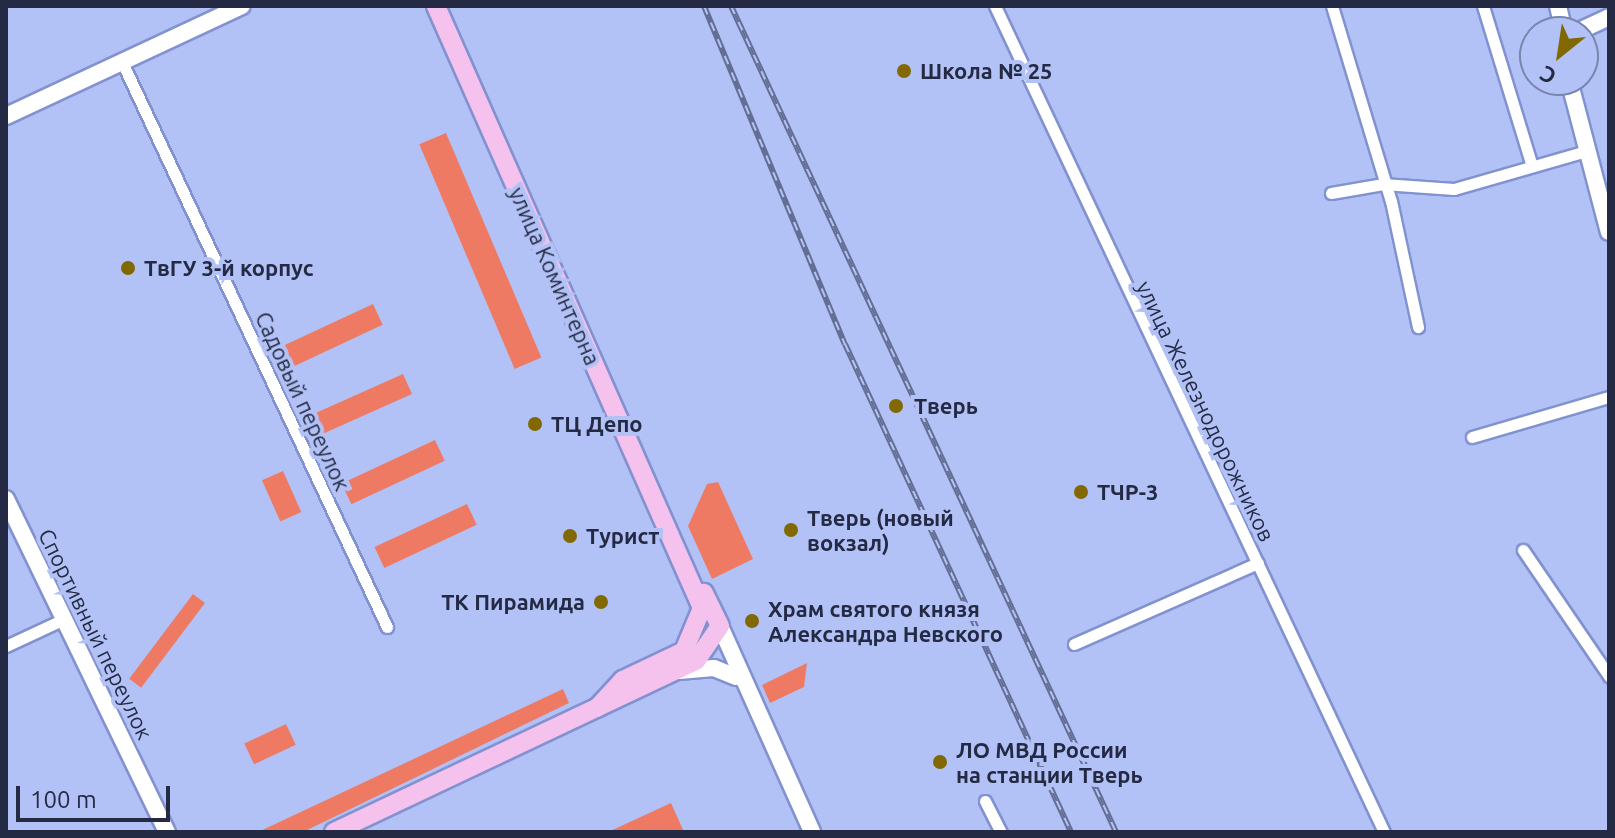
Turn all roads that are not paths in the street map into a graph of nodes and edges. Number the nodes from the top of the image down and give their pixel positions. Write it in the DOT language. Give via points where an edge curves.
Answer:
graph roads {
  1 [pos="242,6"];
  2 [pos="436,6"];
  3 [pos="995,6"];
  4 [pos="1332,6"];
  5 [pos="1483,6"];
  6 [pos="122,62"];
  7 [pos="1572,96"];
  8 [pos="6,116"];
  9 [pos="1583,152"];
  10 [pos="1532,166"];
  11 [pos="1383,184"];
  12 [pos="1331,193"];
  13 [pos="1609,232"];
  14 [pos="1418,327"];
  15 [pos="1609,397"];
  16 [pos="1472,437"];
  17 [pos="6,499"];
  18 [pos="676,546"];
  19 [pos="1523,550"];
  20 [pos="1258,563"];
  21 [pos="702,608"];
  22 [pos="64,619"];
  23 [pos="387,627"];
  24 [pos="717,640"];
  25 [pos="1074,644"];
  26 [pos="6,646"];
  27 [pos="684,651"];
  28 [pos="737,671"];
  29 [pos="673,672"];
  30 [pos="1609,676"];
  31 [pos="597,708"];
  32 [pos="985,801"];
  33 [pos="167,832"];
  34 [pos="334,832"];
  35 [pos="812,832"];
  36 [pos="1001,832"];
  37 [pos="1384,832"];
  1 -- 6 [label="street"];
  2 -- 18 [label="main road, улица Коминтерна"];
  3 -- 20 [label="street, улица Железнодорожников"];
  4 -- 11 [label="street"];
  5 -- 10 [label="street"];
  6 -- 8 [label="street"];
  6 -- 23 [label="street, Садовый переулок"];
  7 -- 9 [label="street"];
  9 -- 10 [label="street"];
  9 -- 13 [label="street"];
  10 -- 11 [label="street" via="1454,189"];
  11 -- 12 [label="street"];
  11 -- 14 [label="street"];
  15 -- 16 [label="street"];
  17 -- 22 [label="street, Спортивный переулок"];
  18 -- 21 [label="main road, улица Коминтерна"];
  18 -- 24 [label="main road, улица Коминтерна"];
  19 -- 30 [label="street"];
  20 -- 25 [label="street"];
  20 -- 37 [label="street, улица Железнодорожников"];
  21 -- 24 [label="street, улица Коминтерна"];
  21 -- 27 [label="main road"];
  22 -- 26 [label="street"];
  22 -- 33 [label="street, Спортивный переулок"];
  24 -- 27 [label="street"];
  24 -- 28 [label="street, улица Коминтерна"];
  24 -- 28 [label="street"];
  24 -- 29 [label="main road"];
  27 -- 31 [label="main road" via="623,680"];
  28 -- 29 [label="street"];
  28 -- 35 [label="street, улица Коминтерна"];
  29 -- 31 [label="main road"];
  31 -- 34 [label="main road"];
  32 -- 36 [label="street"];
}
